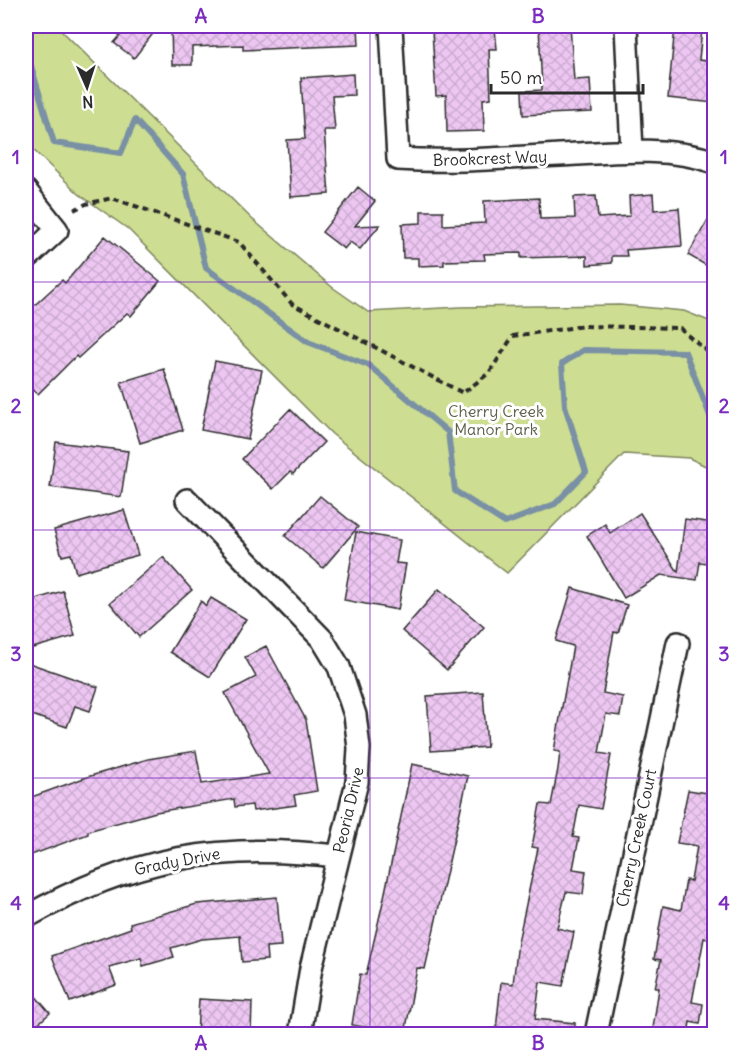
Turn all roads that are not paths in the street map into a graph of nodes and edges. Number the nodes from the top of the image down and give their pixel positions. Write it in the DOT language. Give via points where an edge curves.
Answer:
graph roads {
  1 [pos="391,26"];
  2 [pos="626,26"];
  3 [pos="632,151"];
  4 [pos="714,162"];
  5 [pos="26,191"];
  6 [pos="26,259"];
  7 [pos="188,500"];
  8 [pos="678,643"];
  9 [pos="338,856"];
  10 [pos="26,917"];
  11 [pos="300,1035"];
  12 [pos="596,1035"];
  1 -- 3 [label="street, Brookcrest Way" via="398,159 441,162"];
  2 -- 3 [label="street"];
  3 -- 4 [label="street, Brookcrest Way"];
  5 -- 6 [label="street" via="57,230"];
  7 -- 9 [label="street, Peoria Drive" via="322,639 339,668 351,699 359,748 357,782"];
  8 -- 12 [label="street, Cherry Creek Court"];
  9 -- 10 [label="street, Grady Drive" via="255,850 196,854 106,878 62,896"];
  9 -- 11 [label="street, Peoria Drive" via="311,968"];
}
